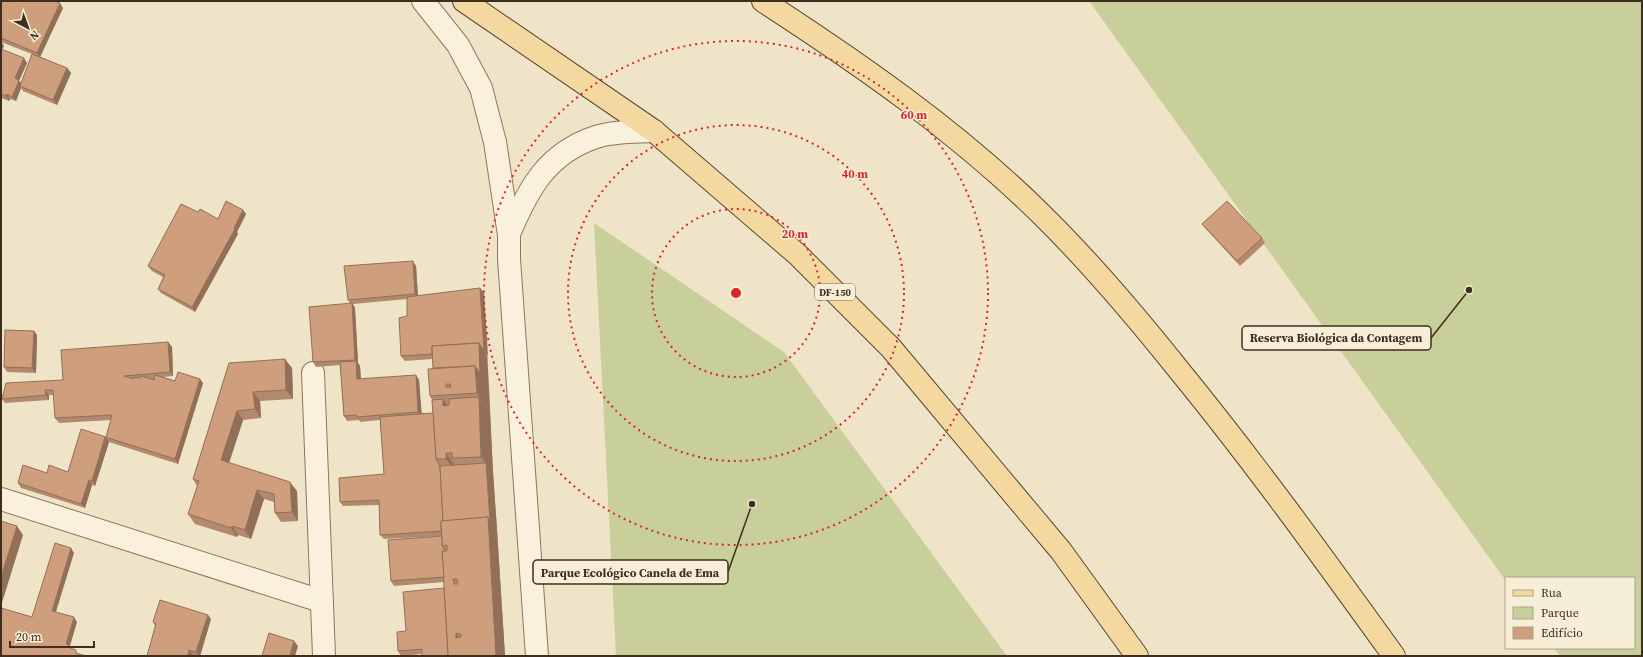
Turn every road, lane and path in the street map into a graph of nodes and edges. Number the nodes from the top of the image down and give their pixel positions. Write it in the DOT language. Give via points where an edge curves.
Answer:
graph roads {
  1 [pos="423,1"];
  2 [pos="464,1"];
  3 [pos="763,1"];
  4 [pos="654,131"];
  5 [pos="509,235"];
  6 [pos="313,373"];
  7 [pos="1,499"];
  8 [pos="321,601"];
  9 [pos="324,656"];
  10 [pos="537,656"];
  11 [pos="1137,656"];
  12 [pos="1394,656"];
  1 -- 5 [label="street" via="458,45 481,88 495,142"];
  2 -- 4 [label="main road, DF-150"];
  3 -- 12 [label="main road" via="834,47 913,106 988,165 1041,213 1112,288 1202,398 1279,498"];
  4 -- 5 [label="street" via="621,132 596,137 550,162 532,186"];
  4 -- 11 [label="main road, DF-150" via="798,255 891,348 1061,552"];
  5 -- 10 [label="street"];
  6 -- 8 [label="street"];
  7 -- 8 [label="street"];
  8 -- 9 [label="street"];
}
